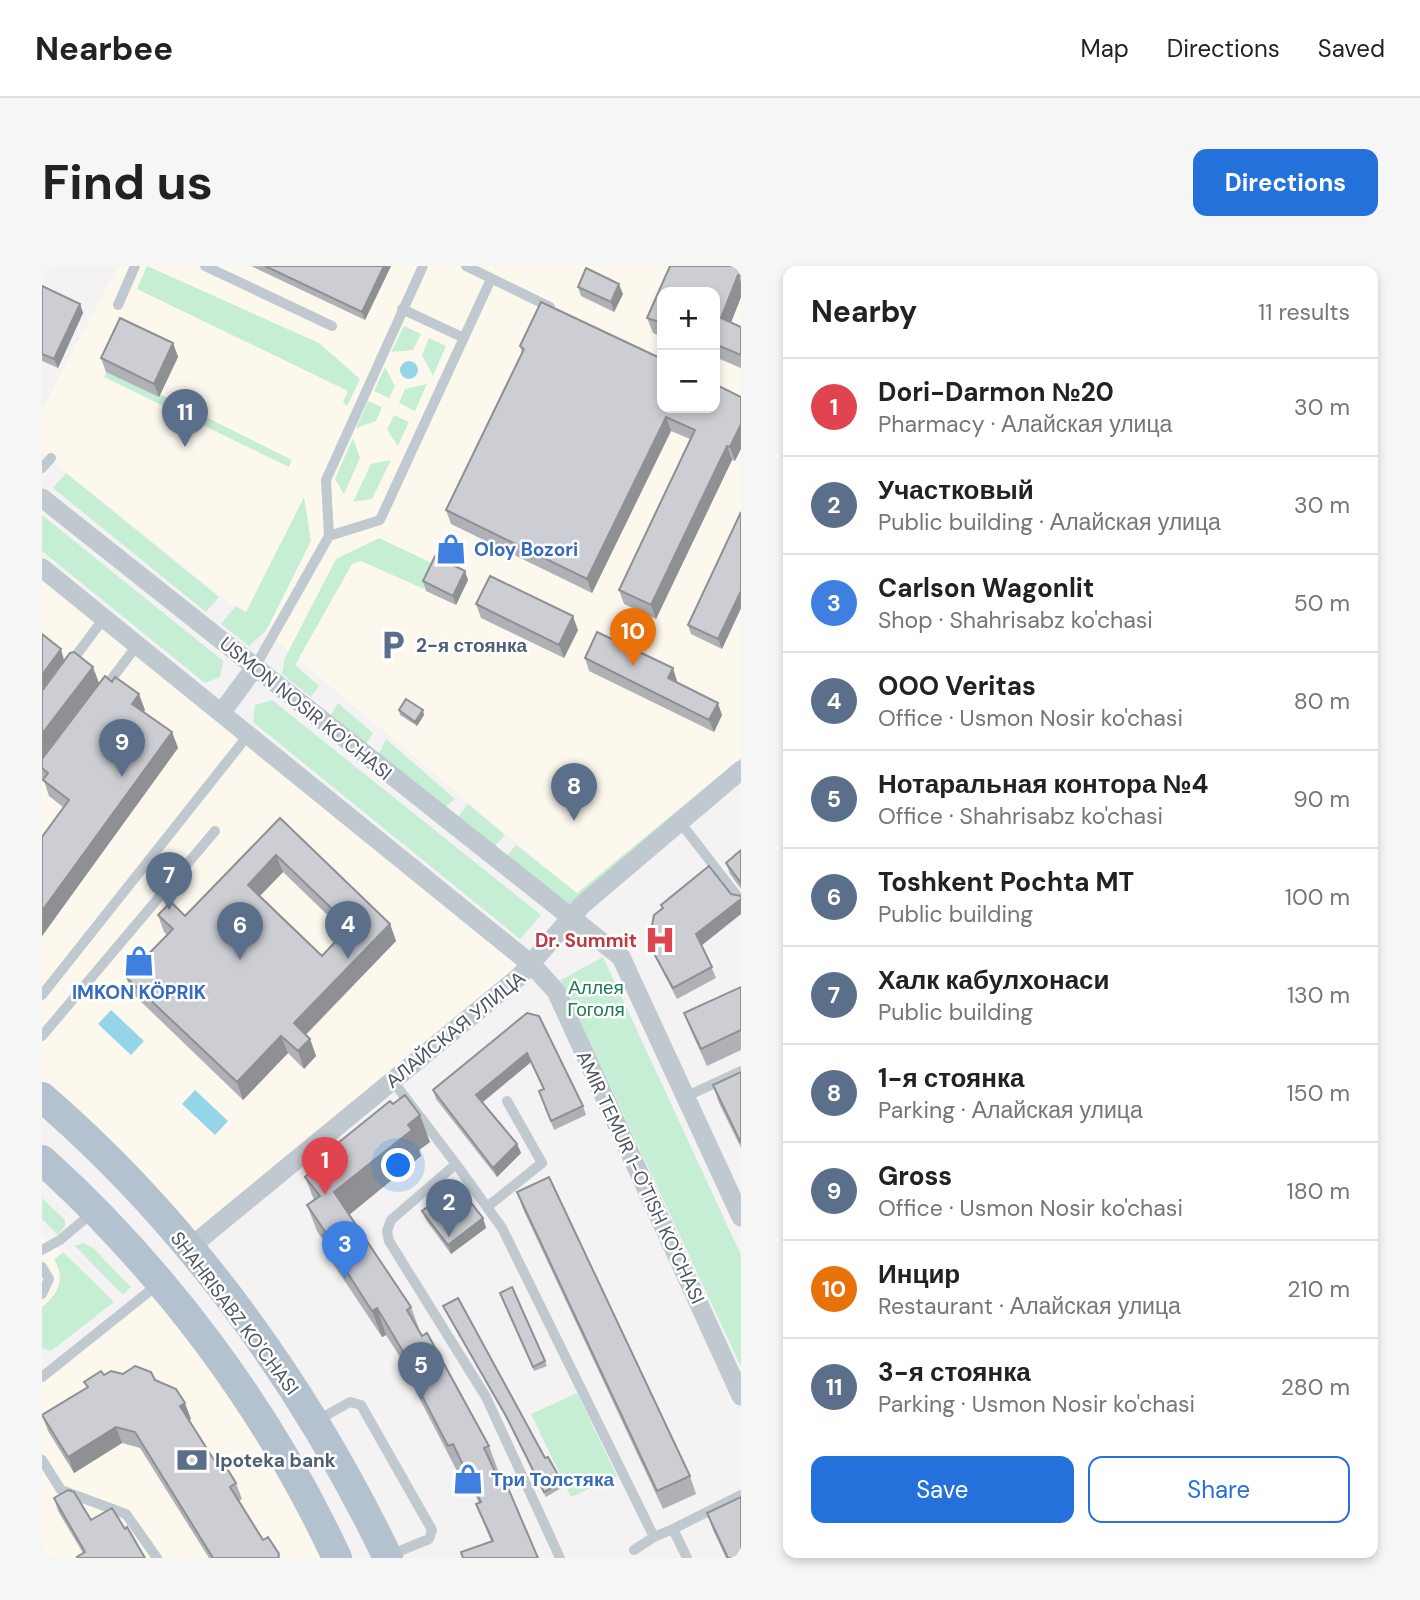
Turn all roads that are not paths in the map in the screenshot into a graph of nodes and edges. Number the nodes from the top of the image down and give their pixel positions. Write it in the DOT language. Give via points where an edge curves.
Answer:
graph roads {
  1 [pos="135,266"];
  2 [pos="205,266"];
  3 [pos="423,266"];
  4 [pos="466,266"];
  5 [pos="491,279"];
  6 [pos="118,305"];
  7 [pos="402,309"];
  8 [pos="565,314"];
  9 [pos="332,326"];
  10 [pos="464,338"];
  11 [pos="51,458"];
  12 [pos="42,468"];
  13 [pos="42,498"];
  14 [pos="329,536"];
  15 [pos="42,568"];
  16 [pos="104,618"];
  17 [pos="138,644"];
  18 [pos="256,667"];
  19 [pos="66,669"];
  20 [pos="100,695"];
  21 [pos="222,712"];
  22 [pos="249,734"];
  23 [pos="741,770"];
  24 [pos="680,822"];
  25 [pos="215,831"];
  26 [pos="741,901"];
  27 [pos="569,918"];
  28 [pos="532,965"];
  29 [pos="42,995"];
  30 [pos="42,1036"];
  31 [pos="741,1071"];
  32 [pos="392,1080"];
  33 [pos="42,1097"];
  34 [pos="685,1097"];
  35 [pos="507,1101"];
  36 [pos="42,1160"];
  37 [pos="456,1164"];
  38 [pos="487,1207"];
  39 [pos="94,1211"];
  40 [pos="741,1217"];
  41 [pos="189,1248"];
  42 [pos="42,1250"];
  43 [pos="42,1266"];
  44 [pos="159,1283"];
  45 [pos="42,1294"];
  46 [pos="42,1377"];
  47 [pos="741,1396"];
  48 [pos="314,1422"];
  49 [pos="42,1460"];
  50 [pos="741,1495"];
  51 [pos="673,1529"];
  52 [pos="654,1537"];
  53 [pos="634,1550"];
  54 [pos="387,1557"];
  55 [pos="157,1558"];
  56 [pos="337,1558"];
  57 [pos="560,1558"];
  58 [pos="687,1558"];
  1 -- 6 [label="lane"];
  2 -- 9 [label="lane"];
  3 -- 7 [label="lane"];
  4 -- 5 [label="lane"];
  5 -- 8 [label="lane"];
  5 -- 10 [label="lane"];
  7 -- 10 [label="lane"];
  7 -- 14 [label="lane" via="326,480"];
  10 -- 14 [label="lane" via="380,520"];
  11 -- 12 [label="lane"];
  13 -- 18 [label="street, USMON NOSIR KO'CHASI"];
  14 -- 18 [label="lane"];
  15 -- 16 [label="street"];
  16 -- 17 [label="street"];
  16 -- 19 [label="lane"];
  17 -- 20 [label="lane"];
  17 -- 21 [label="street"];
  18 -- 21 [label="street"];
  18 -- 27 [label="street, USMON NOSIR KO'CHASI"];
  21 -- 22 [label="street"];
  22 -- 28 [label="street"];
  22 -- 29 [label="lane"];
  23 -- 24 [label="street, АЛАЙСКАЯ УЛИЦА"];
  24 -- 26 [label="lane"];
  24 -- 27 [label="street, АЛАЙСКАЯ УЛИЦА"];
  25 -- 30 [label="lane"];
  27 -- 28 [label="street, АЛАЙСКАЯ УЛИЦА"];
  27 -- 34 [label="street" via="621,957"];
  28 -- 32 [label="street, АЛАЙСКАЯ УЛИЦА"];
  28 -- 47 [label="street, AMIR TEMUR 1-O'TISH KO'CHASI" via="556,991"];
  31 -- 34 [label="lane"];
  32 -- 37 [label="lane"];
  32 -- 41 [label="street, АЛАЙСКАЯ УЛИЦА"];
  33 -- 41 [label="main road, SHAHRISABZ KO'CHASI" via="118,1168"];
  34 -- 40 [label="street"];
  35 -- 38 [label="lane" via="542,1163"];
  36 -- 39 [label="main road"];
  37 -- 38 [label="lane"];
  37 -- 57 [label="lane" via="391,1220 387,1231 486,1397"];
  38 -- 52 [label="lane" via="502,1228"];
  39 -- 42 [label="lane"];
  39 -- 44 [label="main road"];
  41 -- 48 [label="main road, SHAHRISABZ KO'CHASI"];
  43 -- 45 [label="lane" via="49,1279"];
  44 -- 46 [label="lane"];
  44 -- 56 [label="main road" via="248,1403 293,1474"];
  48 -- 54 [label="main road, SHAHRISABZ KO'CHASI"];
  48 -- 54 [label="lane" via="349,1402 362,1405 432,1530 429,1539"];
  49 -- 55 [label="lane" via="61,1490 126,1514"];
  50 -- 51 [label="lane"];
  51 -- 52 [label="lane"];
  51 -- 58 [label="lane"];
  52 -- 53 [label="lane"];
}
